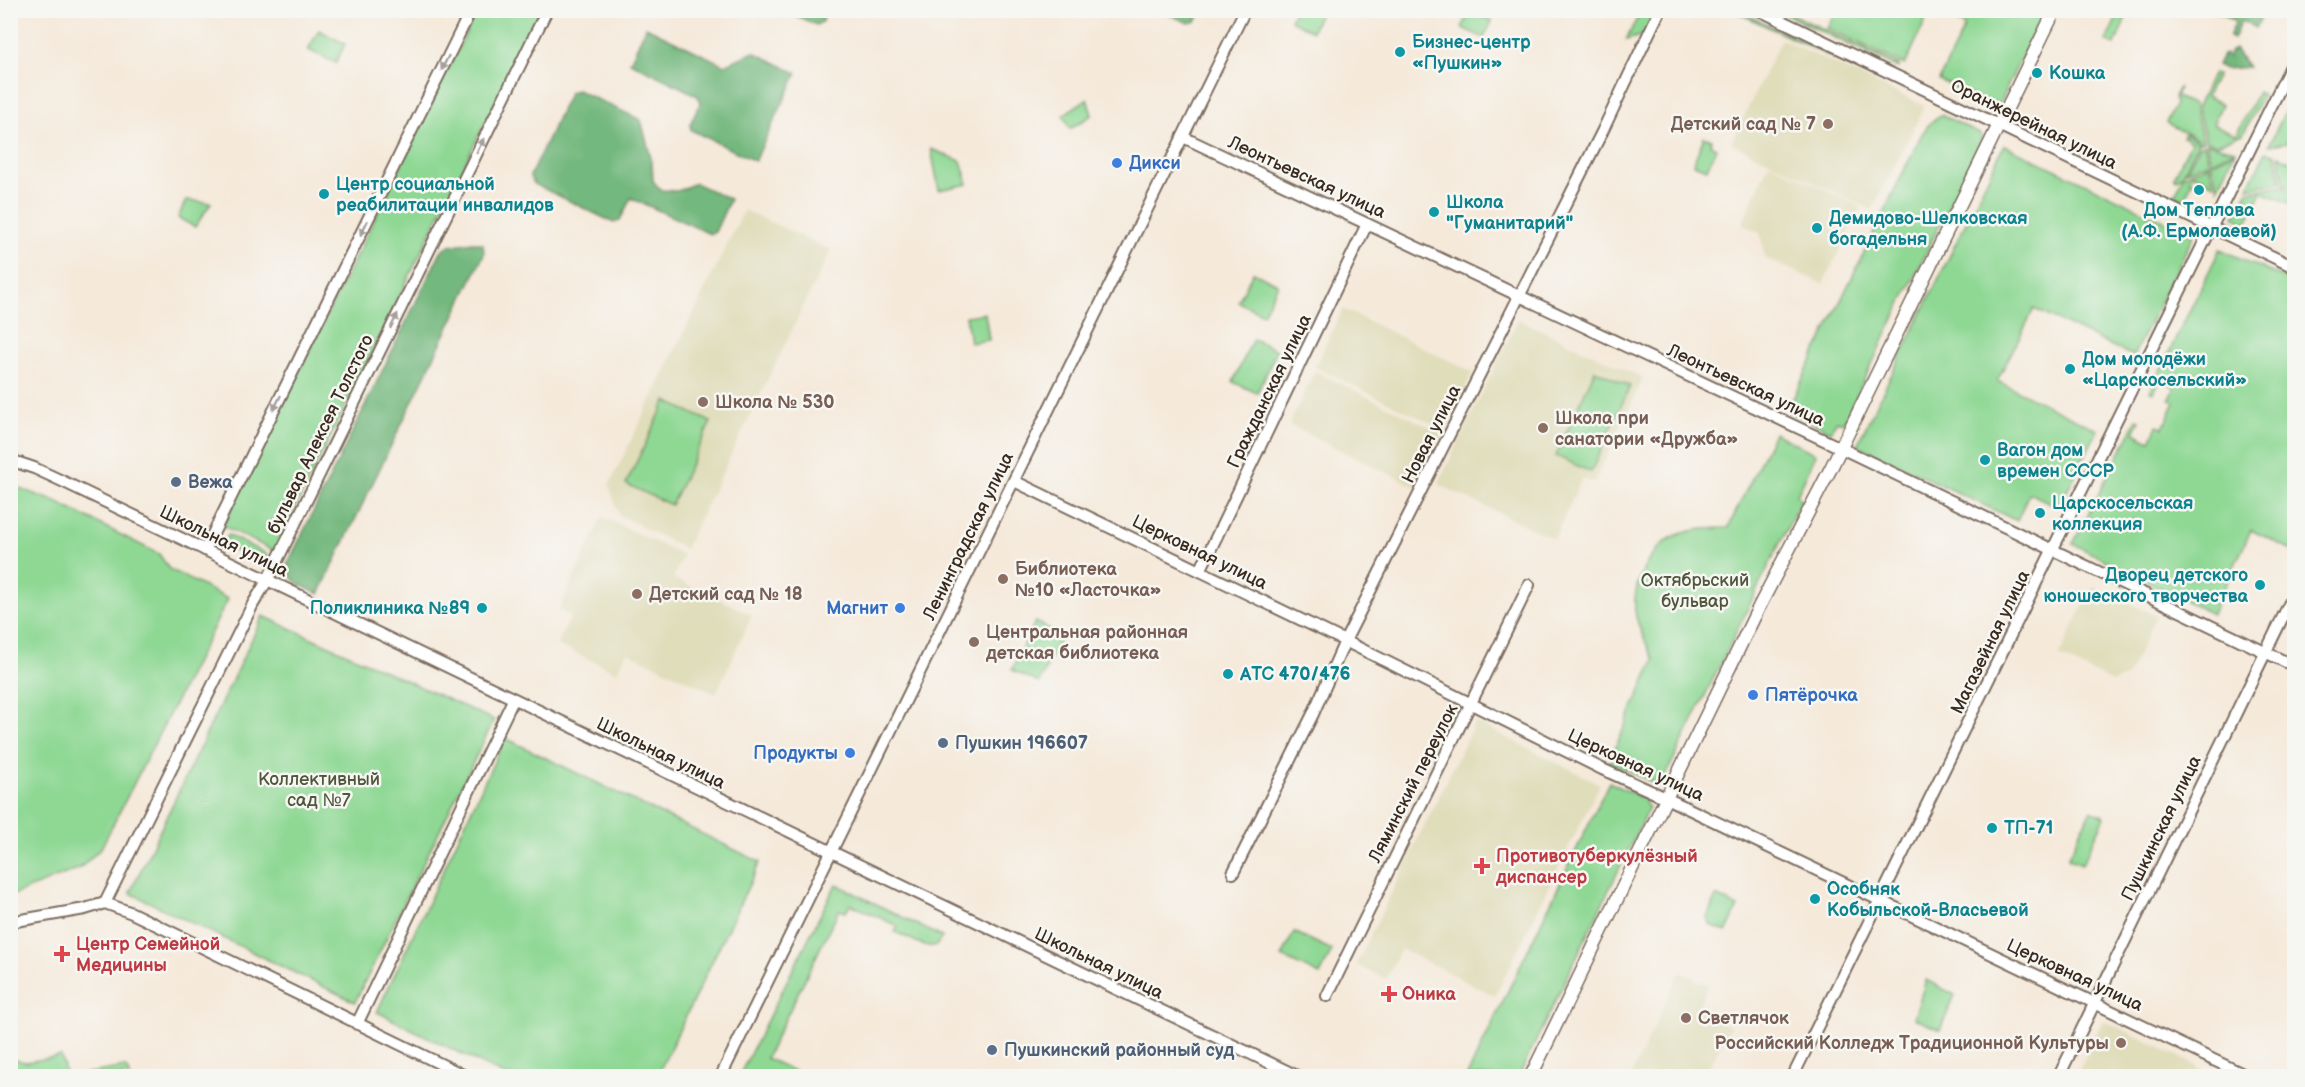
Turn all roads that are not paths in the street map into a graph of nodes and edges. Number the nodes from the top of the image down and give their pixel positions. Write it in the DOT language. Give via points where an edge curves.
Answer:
graph roads {
  1 [pos="471,10"];
  2 [pos="546,10"];
  3 [pos="1245,10"];
  4 [pos="1660,10"];
  5 [pos="1759,10"];
  6 [pos="2055,10"];
  7 [pos="2295,60"];
  8 [pos="1999,125"];
  9 [pos="1183,137"];
  10 [pos="1367,224"];
  11 [pos="2212,228"];
  12 [pos="2295,267"];
  13 [pos="1519,296"];
  14 [pos="1841,448"];
  15 [pos="10,460"];
  16 [pos="1014,481"];
  17 [pos="205,550"];
  18 [pos="2054,550"];
  19 [pos="1200,571"];
  20 [pos="267,581"];
  21 [pos="1529,585"];
  22 [pos="2295,594"];
  23 [pos="1345,641"];
  24 [pos="2266,652"];
  25 [pos="2295,666"];
  26 [pos="513,700"];
  27 [pos="1471,705"];
  28 [pos="1666,798"];
  29 [pos="831,853"];
  30 [pos="1233,873"];
  31 [pos="1880,900"];
  32 [pos="105,903"];
  33 [pos="10,922"];
  34 [pos="1327,996"];
  35 [pos="2095,1003"];
  36 [pos="357,1024"];
  37 [pos="465,1077"];
  38 [pos="721,1077"];
  39 [pos="1297,1077"];
  40 [pos="1531,1077"];
  41 [pos="1793,1077"];
  42 [pos="2059,1077"];
  43 [pos="2247,1077"];
  1 -- 17 [label="street, one-way"];
  20 -- 2 [label="street, бульвар Алексея Толстого, one-way"];
  3 -- 9 [label="street, Ленинградская улица"];
  4 -- 13 [label="street, Новая улица"];
  5 -- 8 [label="street, Оранжерейная улица"];
  6 -- 8 [label="main road"];
  7 -- 11 [label="street, Магазейная улица"];
  8 -- 11 [label="street, Оранжерейная улица"];
  8 -- 14 [label="main road"];
  9 -- 10 [label="street, Леонтьевская улица"];
  9 -- 16 [label="street, Ленинградская улица"];
  10 -- 13 [label="street, Леонтьевская улица"];
  10 -- 19 [label="street, Гражданская улица"];
  11 -- 12 [label="street, Оранжерейная улица"];
  11 -- 18 [label="street, Магазейная улица"];
  13 -- 14 [label="street, Леонтьевская улица"];
  13 -- 23 [label="street, Новая улица"];
  14 -- 18 [label="street, Леонтьевская улица"];
  14 -- 28 [label="main road"];
  15 -- 17 [label="street, Школьная улица"];
  16 -- 19 [label="street, Церковная улица"];
  16 -- 29 [label="street, Ленинградская улица"];
  17 -- 20 [label="street, Школьная улица"];
  18 -- 24 [label="street, Леонтьевская улица"];
  18 -- 31 [label="street, Магазейная улица"];
  19 -- 23 [label="street, Церковная улица"];
  20 -- 26 [label="street, Школьная улица"];
  20 -- 32 [label="street, бульвар Алексея Толстого"];
  21 -- 27 [label="street, Ляминский переулок"];
  22 -- 24 [label="street, Пушкинская улица"];
  23 -- 27 [label="street, Церковная улица"];
  23 -- 30 [label="street, Новая улица" via="1309,724"];
  24 -- 25 [label="street, Леонтьевская улица"];
  24 -- 35 [label="street, Пушкинская улица"];
  26 -- 29 [label="street, Школьная улица"];
  26 -- 36 [label="street"];
  27 -- 28 [label="street, Церковная улица"];
  27 -- 34 [label="street, Ляминский переулок"];
  28 -- 31 [label="street, Церковная улица"];
  28 -- 40 [label="main road"];
  29 -- 38 [label="street, Ленинградская улица"];
  29 -- 39 [label="street, Школьная улица"];
  31 -- 35 [label="street, Церковная улица"];
  31 -- 41 [label="street, Магазейная улица"];
  32 -- 33 [label="street"];
  32 -- 36 [label="street"];
  35 -- 42 [label="street, Пушкинская улица"];
  35 -- 43 [label="street, Церковная улица"];
  36 -- 37 [label="street"];
}
